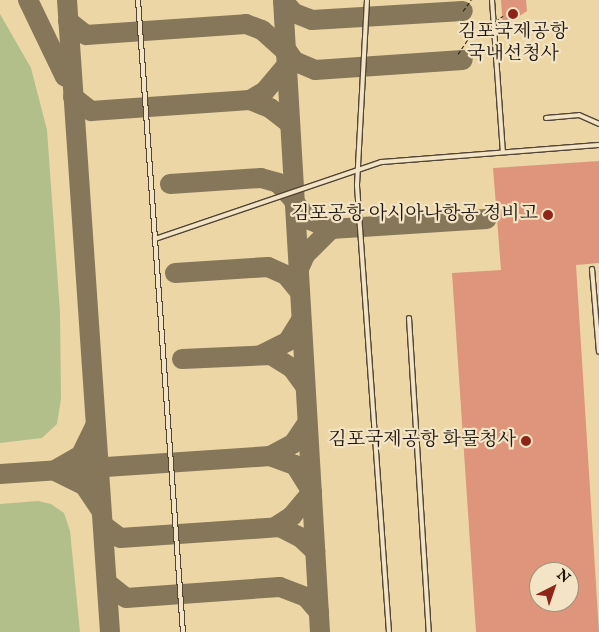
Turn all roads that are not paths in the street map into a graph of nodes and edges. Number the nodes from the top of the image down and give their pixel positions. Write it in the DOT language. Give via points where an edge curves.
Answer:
graph roads {
  1 [pos="138,0"];
  2 [pos="367,0"];
  3 [pos="492,0"];
  4 [pos="546,118"];
  5 [pos="599,124"];
  6 [pos="599,145"];
  7 [pos="503,152"];
  8 [pos="358,169"];
  9 [pos="155,239"];
  10 [pos="592,269"];
  11 [pos="598,310"];
  12 [pos="409,318"];
  13 [pos="599,352"];
  14 [pos="183,632"];
  15 [pos="389,632"];
  16 [pos="429,632"];
  1 -- 9 [label="lane"];
  2 -- 8 [label="lane"];
  3 -- 7 [label="lane"];
  4 -- 5 [label="lane" via="579,115"];
  6 -- 7 [label="lane"];
  7 -- 8 [label="lane" via="383,161"];
  8 -- 9 [label="lane"];
  8 -- 15 [label="lane" via="359,228"];
  9 -- 14 [label="lane"];
  10 -- 11 [label="lane"];
  11 -- 13 [label="lane"];
  12 -- 16 [label="lane"];
}
